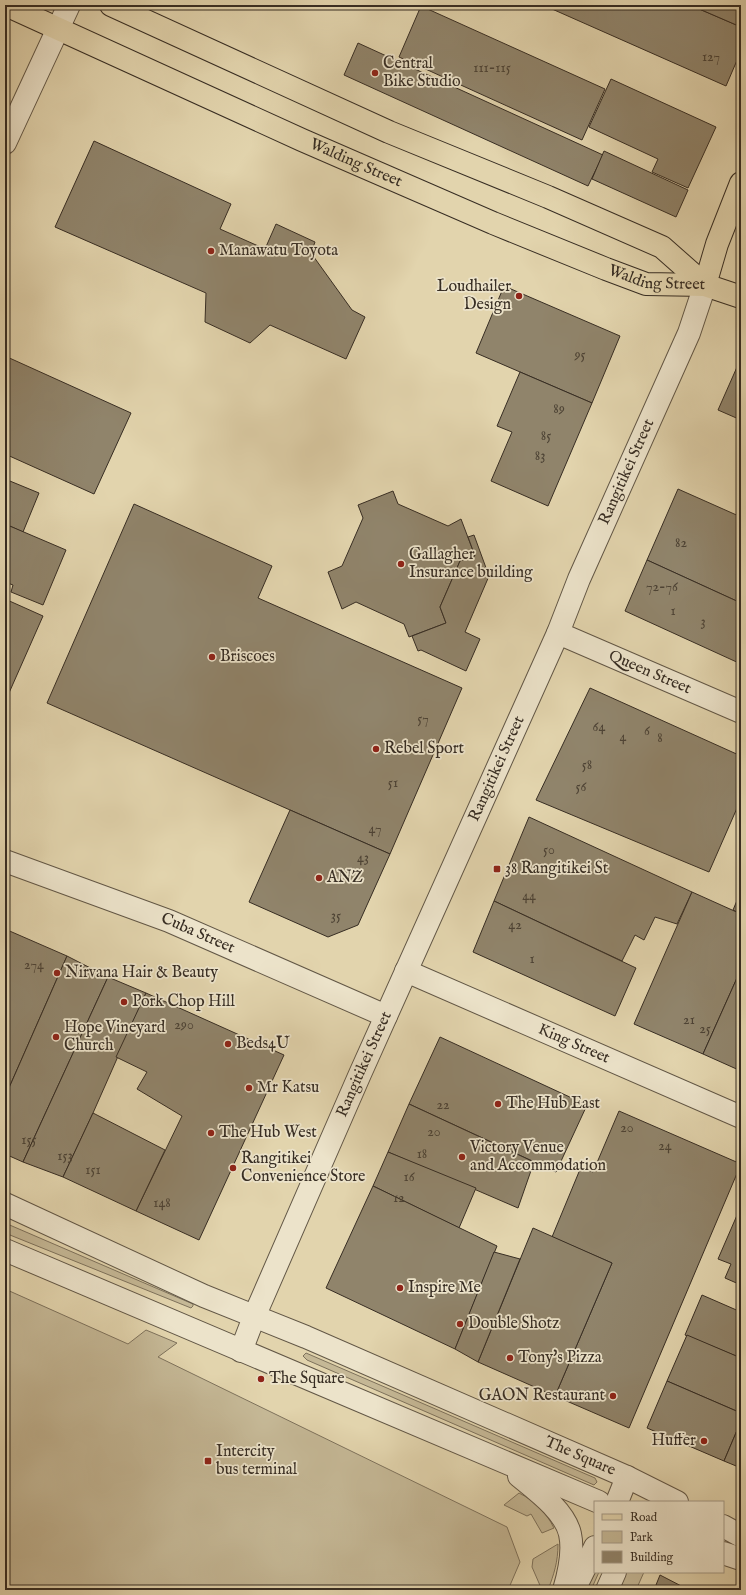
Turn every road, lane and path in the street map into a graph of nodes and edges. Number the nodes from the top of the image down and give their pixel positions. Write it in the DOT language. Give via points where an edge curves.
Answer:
graph roads {
  1 [pos="6,5"];
  2 [pos="69,5"];
  3 [pos="111,5"];
  4 [pos="59,28"];
  5 [pos="5,143"];
  6 [pos="741,183"];
  7 [pos="705,285"];
  8 [pos="741,297"];
  9 [pos="558,633"];
  10 [pos="741,712"];
  11 [pos="5,861"];
  12 [pos="406,971"];
  13 [pos="386,1016"];
  14 [pos="741,1117"];
  15 [pos="5,1204"];
  16 [pos="5,1250"];
  17 [pos="254,1317"];
  18 [pos="241,1351"];
  19 [pos="505,1463"];
  20 [pos="627,1477"];
  21 [pos="649,1496"];
  22 [pos="597,1501"];
  23 [pos="617,1501"];
  24 [pos="672,1501"];
  25 [pos="724,1527"];
  26 [pos="741,1536"];
  27 [pos="594,1549"];
  28 [pos="724,1552"];
  29 [pos="741,1558"];
  30 [pos="615,1573"];
  31 [pos="564,1590"];
  32 [pos="574,1590"];
  33 [pos="607,1590"];
  1 -- 4 [label="main road, Walding Street"];
  2 -- 4 [label="street"];
  3 -- 7 [label="main road, Walding Street" via="389,132 662,248"];
  4 -- 5 [label="street"];
  4 -- 7 [label="main road, Walding Street" via="302,140 606,269 646,284"];
  6 -- 7 [label="main road, Rangitikei Street" via="717,244"];
  7 -- 8 [label="main road"];
  7 -- 9 [label="street, Rangitikei Street" via="689,333"];
  9 -- 10 [label="street, Queen Street"];
  9 -- 12 [label="street, Rangitikei Street"];
  11 -- 13 [label="street, Cuba Street" via="170,921"];
  12 -- 13 [label="street, Rangitikei Street"];
  12 -- 14 [label="street, King Street"];
  13 -- 17 [label="street, Rangitikei Street"];
  15 -- 17 [label="street, The Square"];
  16 -- 18 [label="street, The Square"];
  17 -- 18 [label="street, Rangitikei Street"];
  17 -- 20 [label="street, The Square" via="306,1337"];
  18 -- 19 [label="street, The Square"];
  19 -- 22 [label="street, The Square"];
  19 -- 31 [label="street, The Square" via="548,1501 570,1534 570,1565"];
  20 -- 21 [label="street, The Square"];
  20 -- 23 [label="street, The Square"];
  21 -- 24 [label="street, The Square"];
  25 -- 26 [label="street"];
  27 -- 32 [label="street"];
  28 -- 29 [label="street"];
  30 -- 33 [label="street"];
}
